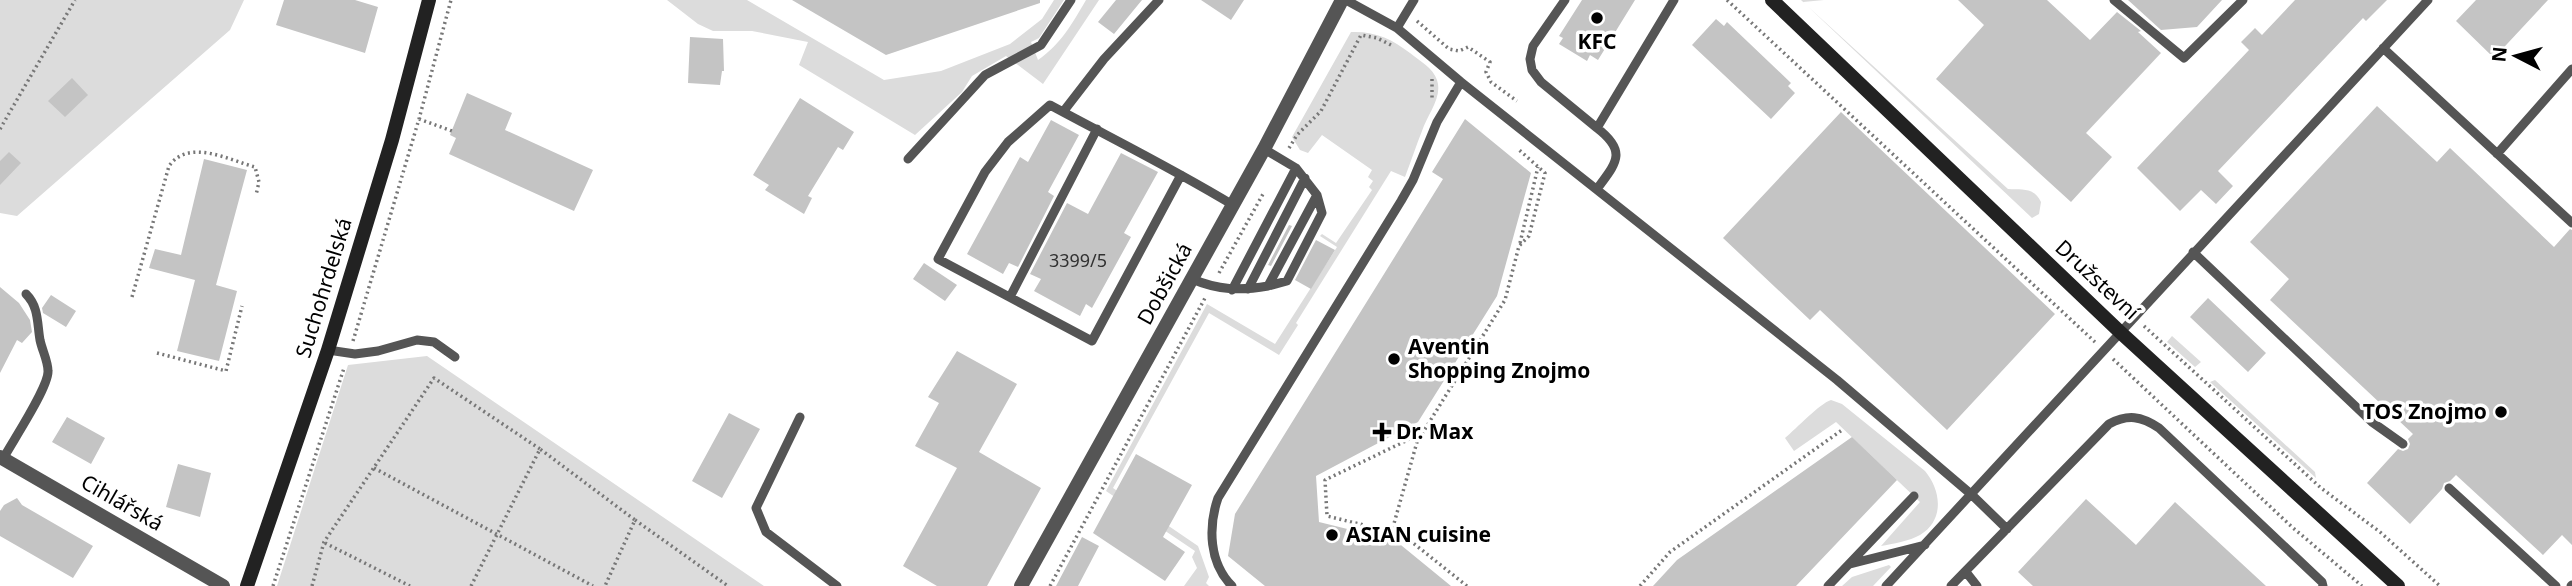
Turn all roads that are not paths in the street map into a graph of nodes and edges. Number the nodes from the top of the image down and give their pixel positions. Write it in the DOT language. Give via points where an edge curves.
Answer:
graph roads {
  1 [pos="429,0"];
  2 [pos="1072,0"];
  3 [pos="1159,0"];
  4 [pos="1344,0"];
  5 [pos="1414,0"];
  6 [pos="1565,0"];
  7 [pos="1674,0"];
  8 [pos="1772,0"];
  9 [pos="2114,0"];
  10 [pos="2243,0"];
  11 [pos="2428,0"];
  12 [pos="1397,28"];
  13 [pos="2383,48"];
  14 [pos="2572,69"];
  15 [pos="1461,82"];
  16 [pos="1063,111"];
  17 [pos="1597,128"];
  18 [pos="1097,130"];
  19 [pos="1264,149"];
  20 [pos="2497,154"];
  21 [pos="908,159"];
  22 [pos="1296,168"];
  23 [pos="1181,175"];
  24 [pos="1305,178"];
  25 [pos="1597,189"];
  26 [pos="1317,194"];
  27 [pos="1233,205"];
  28 [pos="2572,223"];
  29 [pos="2193,252"];
  30 [pos="1192,279"];
  31 [pos="1268,286"];
  32 [pos="1248,289"];
  33 [pos="1232,290"];
  34 [pos="26,294"];
  35 [pos="1010,297"];
  36 [pos="2120,332"];
  37 [pos="327,351"];
  38 [pos="455,357"];
  39 [pos="800,417"];
  40 [pos="2403,444"];
  41 [pos="2,458"];
  42 [pos="2449,488"];
  43 [pos="1972,495"];
  44 [pos="1914,496"];
  45 [pos="2007,529"];
  46 [pos="1926,545"];
  47 [pos="1848,565"];
  48 [pos="1966,572"];
  49 [pos="223,586"];
  50 [pos="247,586"];
  51 [pos="837,586"];
  52 [pos="1021,586"];
  53 [pos="1232,586"];
  54 [pos="1828,586"];
  55 [pos="1886,586"];
  56 [pos="1951,586"];
  57 [pos="1977,586"];
  58 [pos="2323,586"];
  59 [pos="2398,586"];
  60 [pos="2556,586"];
  1 -- 37 [label="main road, Suchohrdelská"];
  2 -- 21 [label="lane" via="1041,45 985,75"];
  3 -- 16 [label="lane"];
  4 -- 12 [label="lane"];
  4 -- 19 [label="street, Dobšická"];
  5 -- 12 [label="lane"];
  6 -- 17 [label="lane" via="1533,46 1532,70"];
  7 -- 17 [label="lane"];
  8 -- 36 [label="main road, Družstevní"];
  9 -- 10 [label="lane" via="2184,58"];
  11 -- 13 [label="lane"];
  12 -- 15 [label="lane"];
  13 -- 20 [label="lane"];
  13 -- 29 [label="lane"];
  14 -- 20 [label="lane"];
  15 -- 25 [label="lane"];
  15 -- 53 [label="lane" via="1401,201 1218,498 1212,537 1219,569"];
  16 -- 18 [label="lane"];
  16 -- 35 [label="lane" via="1050,105 1008,142 985,172 938,259"];
  17 -- 25 [label="lane" via="1611,138 1617,151 1616,163"];
  18 -- 23 [label="lane"];
  18 -- 35 [label="lane"];
  19 -- 22 [label="lane"];
  19 -- 27 [label="street, Dobšická"];
  20 -- 28 [label="lane"];
  22 -- 24 [label="lane"];
  22 -- 33 [label="lane"];
  23 -- 27 [label="lane"];
  23 -- 35 [label="lane" via="1092,341"];
  24 -- 26 [label="lane"];
  24 -- 32 [label="lane"];
  25 -- 43 [label="lane" via="1837,380"];
  26 -- 31 [label="lane"];
  26 -- 31 [label="lane" via="1322,213 1287,281"];
  27 -- 30 [label="street, Dobšická"];
  29 -- 36 [label="lane"];
  29 -- 40 [label="lane" via="2372,422"];
  30 -- 33 [label="lane"];
  30 -- 52 [label="street, Dobšická"];
  31 -- 32 [label="lane"];
  32 -- 33 [label="lane"];
  34 -- 41 [label="lane" via="37,313 49,373"];
  36 -- 43 [label="lane"];
  36 -- 59 [label="main road, Družstevní"];
  37 -- 38 [label="lane" via="355,354 417,340 434,342"];
  37 -- 50 [label="main road, Suchohrdelská"];
  39 -- 51 [label="lane" via="756,508 765,532"];
  41 -- 49 [label="street, Cihlářská"];
  42 -- 60 [label="lane"];
  43 -- 45 [label="lane"];
  43 -- 46 [label="lane"];
  44 -- 47 [label="lane"];
  45 -- 48 [label="lane"];
  45 -- 58 [label="lane" via="2109,424 2134,416 2159,428"];
  46 -- 47 [label="lane"];
  46 -- 55 [label="lane"];
  47 -- 54 [label="lane"];
  48 -- 56 [label="lane"];
  48 -- 57 [label="lane"];
}
